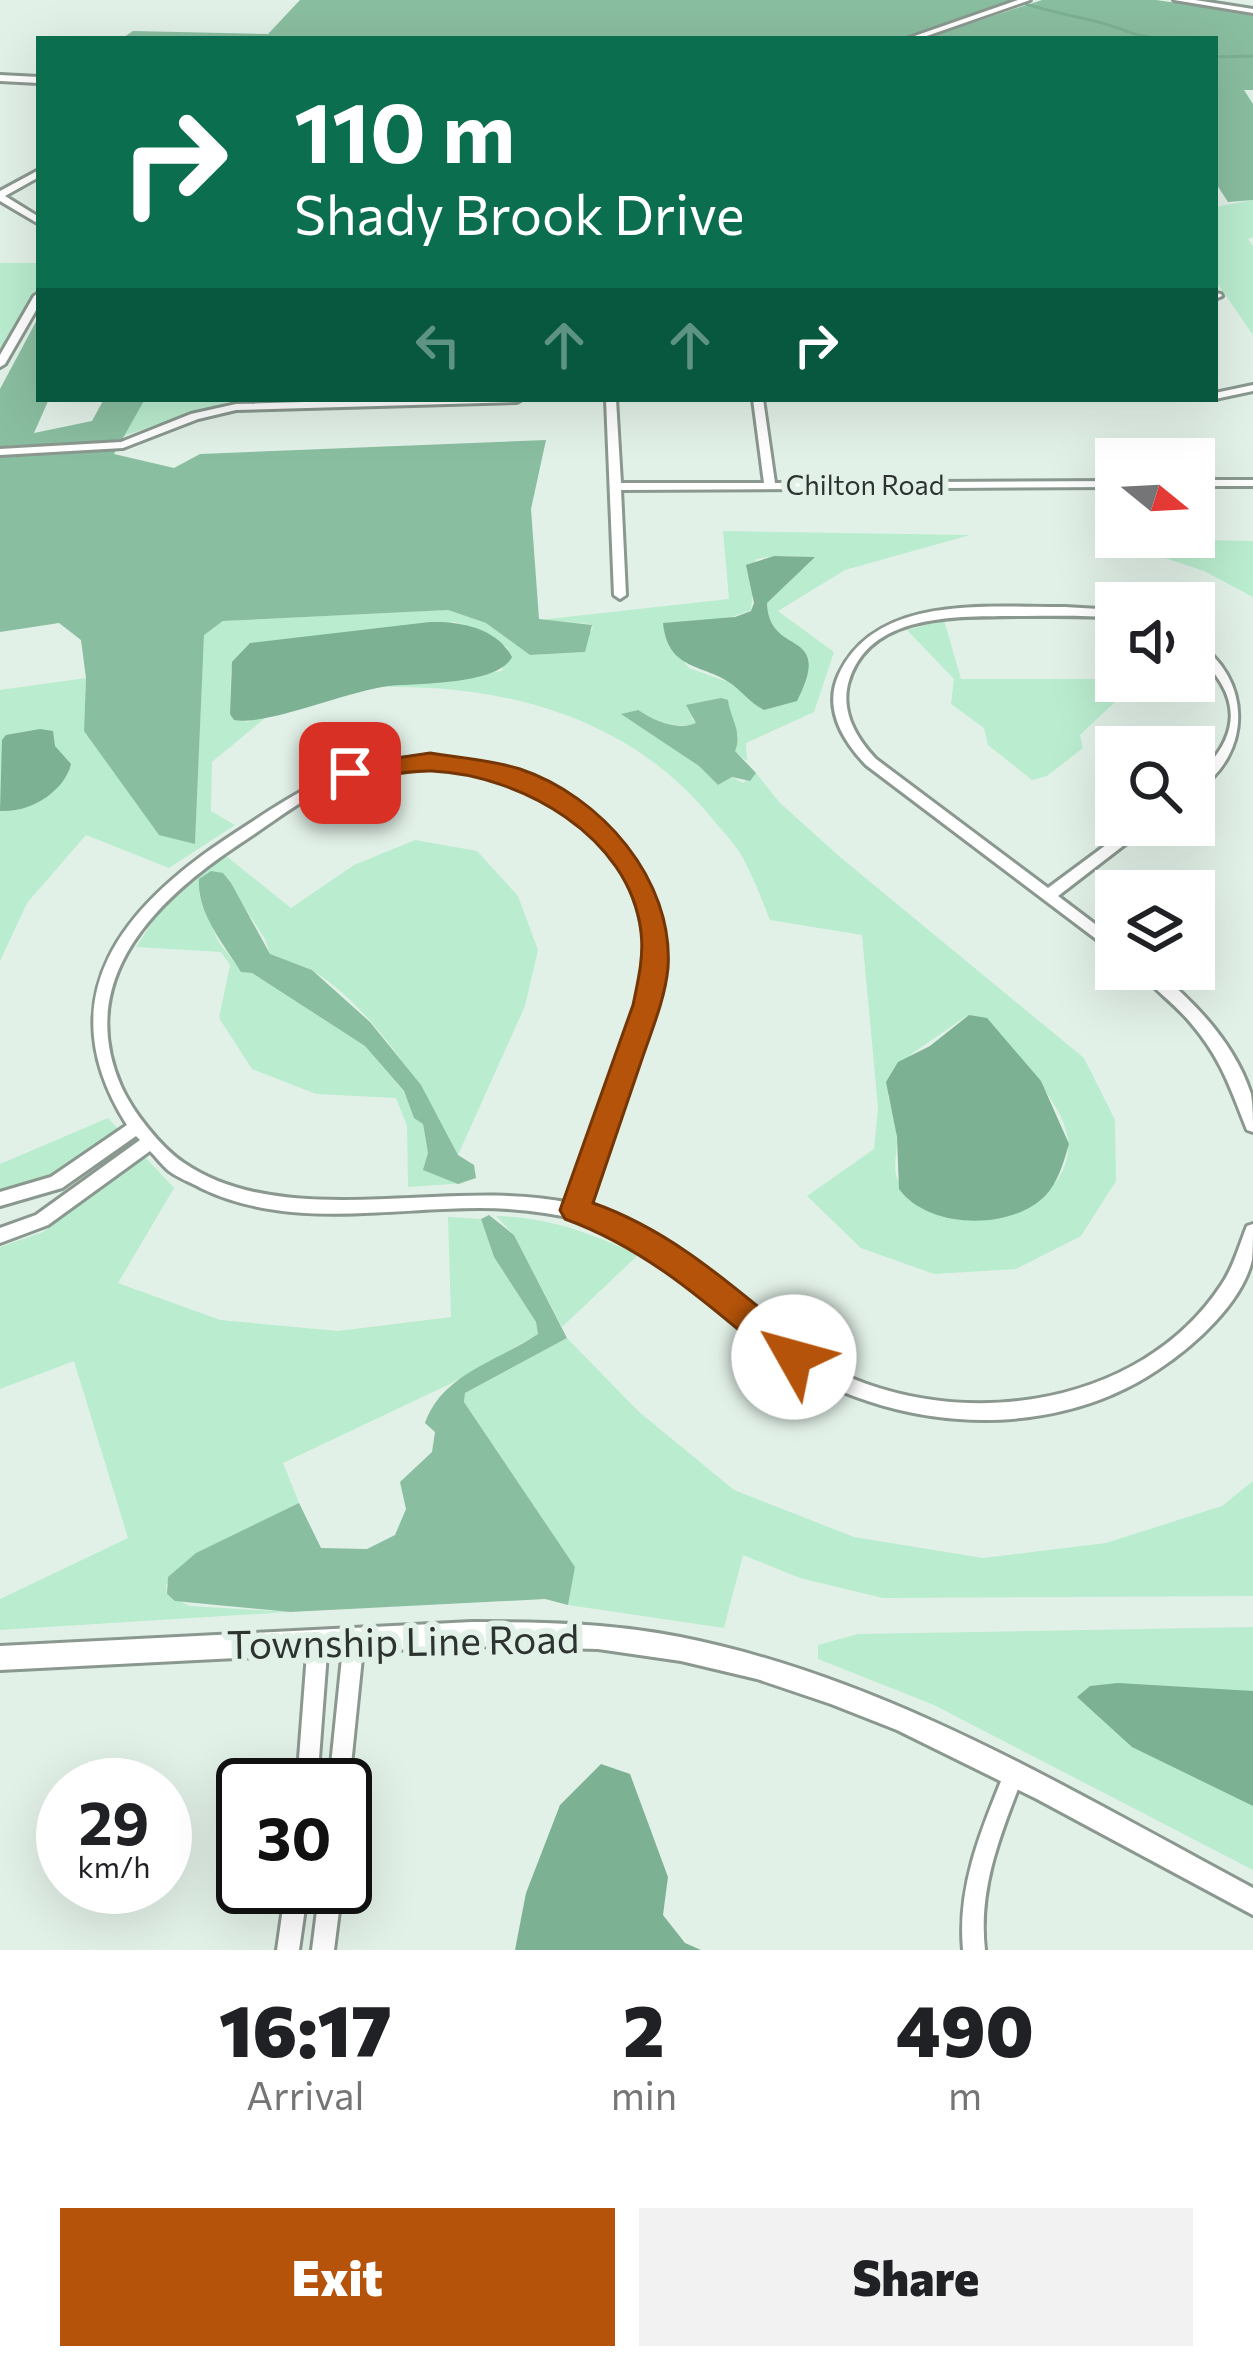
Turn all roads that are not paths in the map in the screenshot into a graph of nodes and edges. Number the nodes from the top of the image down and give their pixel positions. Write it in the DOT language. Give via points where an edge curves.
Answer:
graph roads {
  1 [pos="1178,0"];
  2 [pos="1021,2"];
  3 [pos="1253,11"];
  4 [pos="919,36"];
  5 [pos="0,78"];
  6 [pos="36,80"];
  7 [pos="36,174"];
  8 [pos="0,196"];
  9 [pos="36,219"];
  10 [pos="36,301"];
  11 [pos="0,364"];
  12 [pos="1253,388"];
  13 [pos="1218,396"];
  14 [pos="266,402"];
  15 [pos="611,402"];
  16 [pos="758,402"];
  17 [pos="0,452"];
  18 [pos="1215,483"];
  19 [pos="1253,483"];
  20 [pos="1095,484"];
  21 [pos="770,486"];
  22 [pos="615,488"];
  23 [pos="620,595"];
  24 [pos="1095,614"];
  25 [pos="1215,664"];
  26 [pos="1215,770"];
  27 [pos="1115,846"];
  28 [pos="1048,896"];
  29 [pos="1095,932"];
  30 [pos="1168,990"];
  31 [pos="1253,1126"];
  32 [pos="142,1135"];
  33 [pos="0,1199"];
  34 [pos="575,1210"];
  35 [pos="1253,1231"];
  36 [pos="0,1236"];
  37 [pos="354,1638"];
  38 [pos="318,1640"];
  39 [pos="0,1658"];
  40 [pos="309,1758"];
  41 [pos="342,1758"];
  42 [pos="1013,1776"];
  43 [pos="1253,1902"];
  44 [pos="293,1914"];
  45 [pos="328,1914"];
  46 [pos="288,1950"];
  47 [pos="323,1950"];
  48 [pos="974,1950"];
  1 -- 3 [label="street"];
  2 -- 4 [label="street"];
  5 -- 6 [label="street"];
  7 -- 8 [label="street"];
  8 -- 9 [label="street"];
  10 -- 11 [label="street"];
  12 -- 13 [label="street"];
  14 -- 17 [label="street" via="202,414 123,446"];
  15 -- 22 [label="street"];
  16 -- 21 [label="street"];
  18 -- 19 [label="street"];
  20 -- 21 [label="street, Chilton Road"];
  21 -- 22 [label="street, Chilton Road"];
  22 -- 23 [label="street"];
  24 -- 28 [label="street" via="915,618 865,644 840,688 854,746"];
  25 -- 26 [label="street" via="1242,706 1238,743"];
  27 -- 28 [label="street"];
  28 -- 29 [label="street"];
  30 -- 31 [label="street" via="1212,1037"];
  32 -- 33 [label="street" via="56,1183"];
  32 -- 34 [label="street" via="211,1184 284,1204 508,1197"];
  32 -- 34 [label="street" via="106,1069 100,1032 103,1002 134,928 165,888 350,773 470,765 515,776 591,823 642,890 654,931 646,1005"];
  32 -- 36 [label="street" via="42,1220"];
  34 -- 35 [label="street" via="641,1236 821,1372 901,1401 976,1412 1094,1394 1171,1352 1203,1325"];
  37 -- 38 [label="street, Township Line Road"];
  37 -- 41 [label="street"];
  37 -- 42 [label="street, Township Line Road" via="523,1632 682,1649 814,1684"];
  38 -- 39 [label="street, Township Line Road"];
  38 -- 40 [label="street"];
  42 -- 43 [label="street, Township Line Road"];
  42 -- 48 [label="street" via="978,1869"];
  44 -- 46 [label="street"];
  45 -- 47 [label="street"];
}
